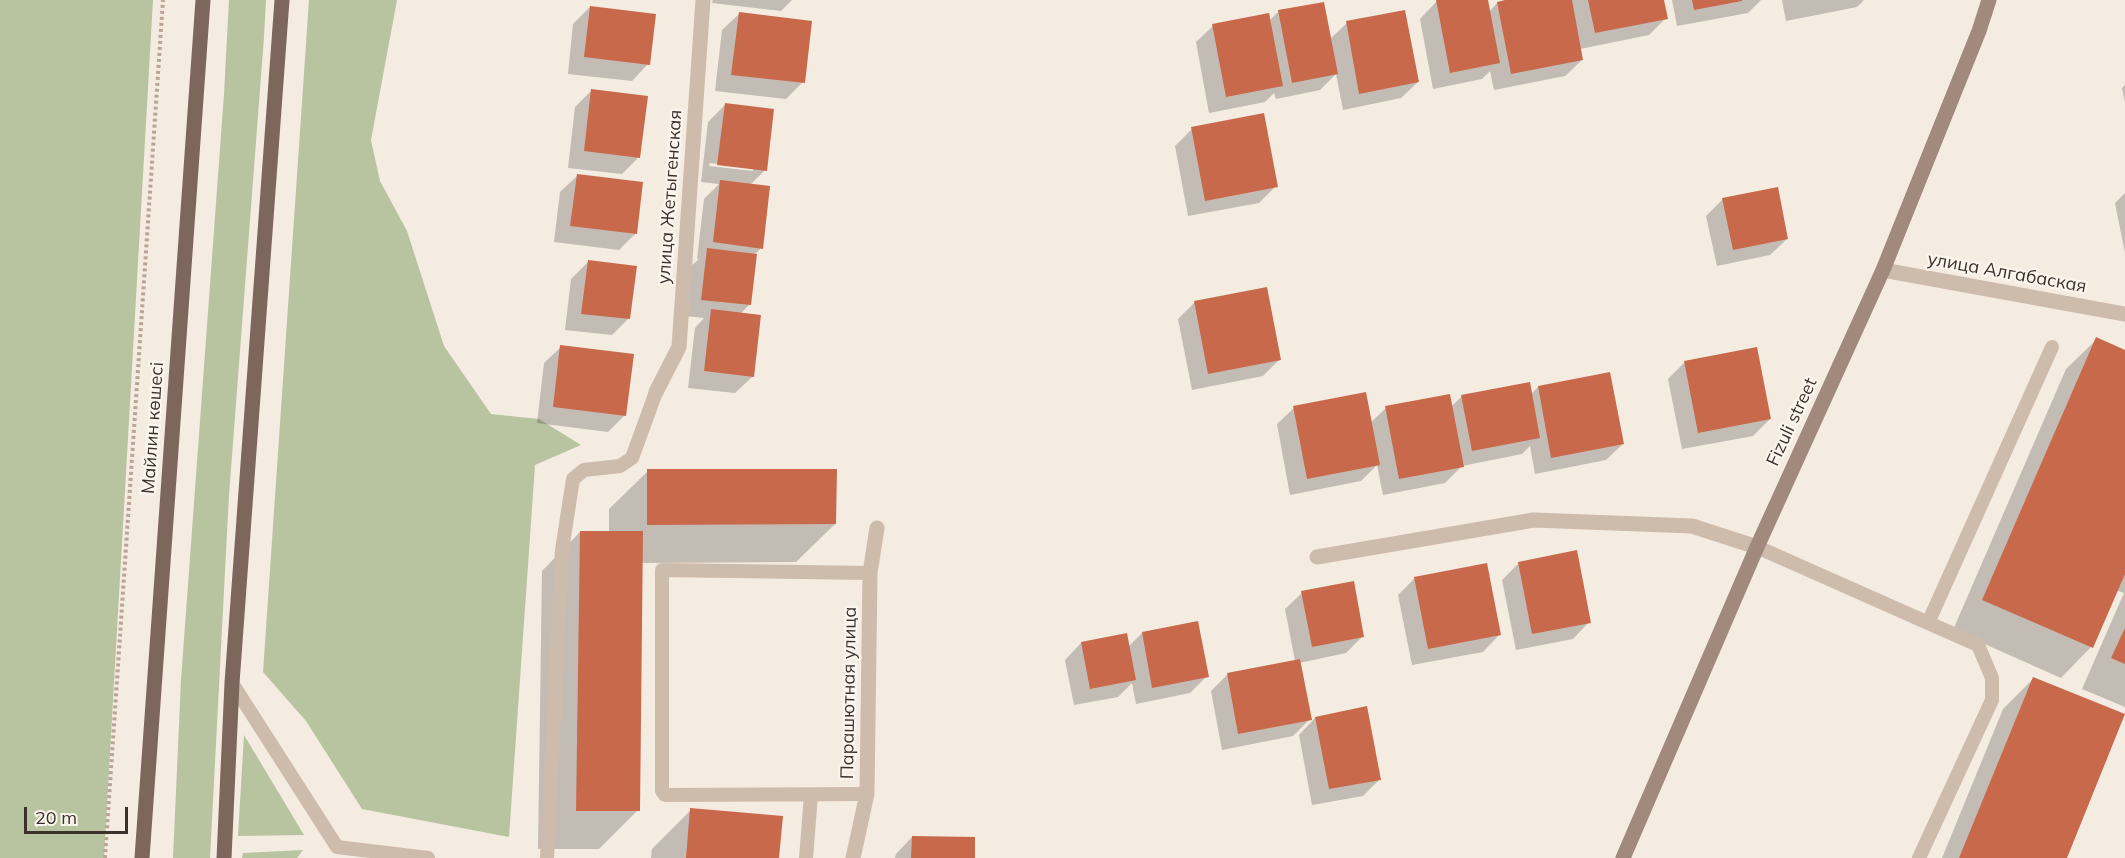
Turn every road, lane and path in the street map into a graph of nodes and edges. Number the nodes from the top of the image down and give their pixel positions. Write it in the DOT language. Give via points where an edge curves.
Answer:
graph roads {
  1 [pos="164,0"];
  2 [pos="203,0"];
  3 [pos="282,0"];
  4 [pos="703,0"];
  5 [pos="1989,0"];
  6 [pos="1883,270"];
  7 [pos="2125,314"];
  8 [pos="2052,347"];
  9 [pos="656,392"];
  10 [pos="877,528"];
  11 [pos="1756,547"];
  12 [pos="1317,557"];
  13 [pos="870,573"];
  14 [pos="1928,623"];
  15 [pos="232,683"];
  16 [pos="867,794"];
  17 [pos="811,795"];
  18 [pos="333,852"];
  19 [pos="105,858"];
  20 [pos="142,858"];
  21 [pos="224,858"];
  22 [pos="428,858"];
  23 [pos="547,858"];
  24 [pos="806,858"];
  25 [pos="853,858"];
  26 [pos="1623,858"];
  27 [pos="1919,858"];
  1 -- 19 [label="path"];
  2 -- 20 [label="main road, Майлин көшесі"];
  3 -- 15 [label="main road"];
  4 -- 9 [label="street, улица Жетыгенская" via="679,347"];
  5 -- 6 [label="street, Fizuli street"];
  6 -- 7 [label="street, улица Алгабаская"];
  6 -- 11 [label="street, Fizuli street"];
  8 -- 14 [label="lane"];
  9 -- 23 [label="lane" via="632,458 620,466 584,470 573,479 562,550"];
  10 -- 13 [label="street, Парашютная улица"];
  11 -- 12 [label="street" via="1692,526 1534,520"];
  11 -- 14 [label="lane"];
  11 -- 26 [label="street, Fizuli street"];
  13 -- 16 [label="street, Парашютная улица"];
  13 -- 17 [label="lane" via="662,570 662,791 669,796"];
  14 -- 27 [label="lane" via="1978,645 1992,678 1992,700"];
  15 -- 18 [label="lane"];
  15 -- 21 [label="main road"];
  16 -- 17 [label="lane"];
  16 -- 25 [label="street, Парашютная улица"];
  17 -- 24 [label="lane"];
  18 -- 22 [label="lane"];
}
